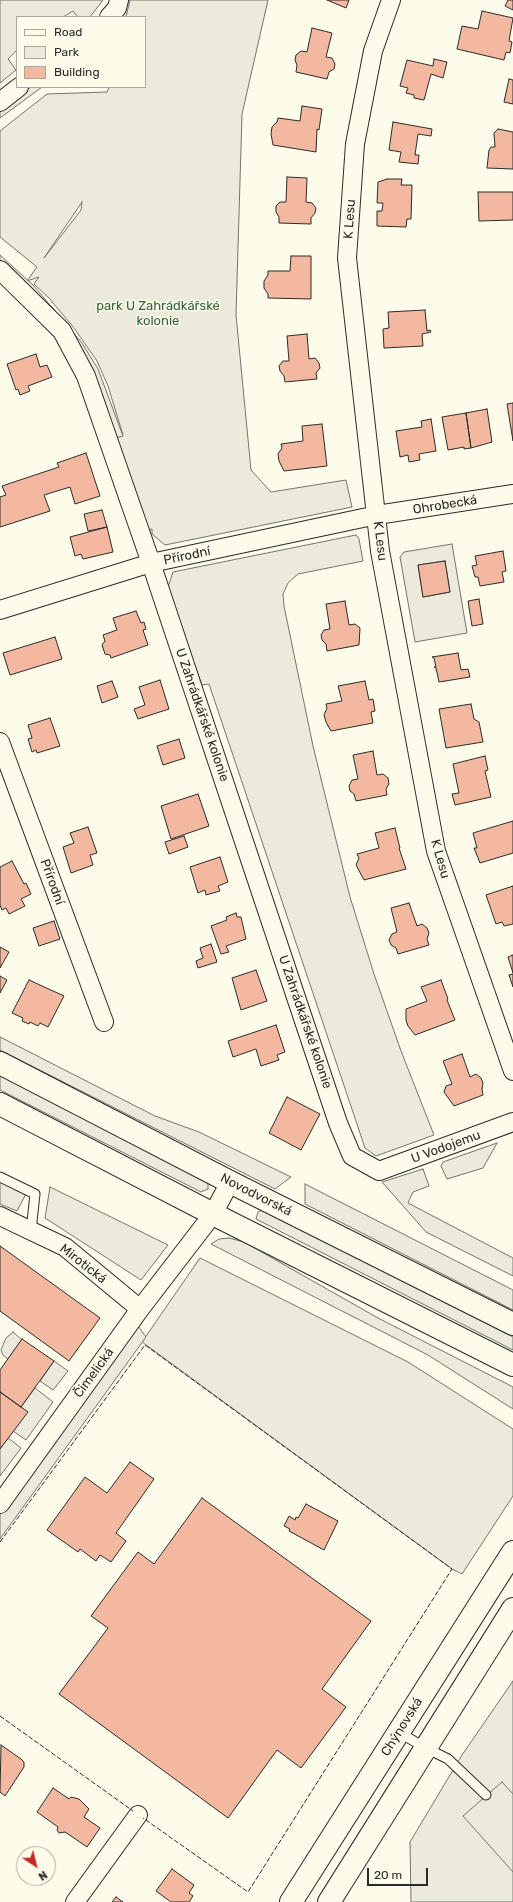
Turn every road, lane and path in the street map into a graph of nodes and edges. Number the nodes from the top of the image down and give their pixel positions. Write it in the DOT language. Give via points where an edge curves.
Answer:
graph roads {
  1 [pos="119,0"];
  2 [pos="391,0"];
  3 [pos="110,16"];
  4 [pos="19,88"];
  5 [pos="0,102"];
  6 [pos="0,270"];
  7 [pos="513,494"];
  8 [pos="377,515"];
  9 [pos="151,563"];
  10 [pos="0,610"];
  11 [pos="0,742"];
  12 [pos="104,1022"];
  13 [pos="0,1063"];
  14 [pos="513,1071"];
  15 [pos="0,1104"];
  16 [pos="513,1122"];
  17 [pos="379,1171"];
  18 [pos="0,1177"];
  19 [pos="230,1182"];
  20 [pos="213,1214"];
  21 [pos="0,1216"];
  22 [pos="31,1231"];
  23 [pos="140,1309"];
  24 [pos="513,1324"];
  25 [pos="513,1364"];
  26 [pos="0,1504"];
  27 [pos="513,1552"];
  28 [pos="513,1609"];
  29 [pos="398,1732"];
  30 [pos="426,1748"];
  31 [pos="486,1795"];
  32 [pos="138,1815"];
  33 [pos="75,1902"];
  34 [pos="291,1902"];
  35 [pos="329,1902"];
  1 -- 3 [label="street" via="117,8"];
  2 -- 8 [label="street, K Lesu" via="373,51 355,144 347,258"];
  4 -- 5 [label="street"];
  6 -- 9 [label="street, U Zahrádkářské kolonie" via="62,330 86,376"];
  7 -- 8 [label="street, Ohrobecká"];
  8 -- 9 [label="street, Přírodní"];
  8 -- 14 [label="street, K Lesu" via="380,551 436,851"];
  9 -- 10 [label="street, Přírodní"];
  9 -- 17 [label="street, U Zahrádkářské kolonie" via="338,1122 352,1156"];
  11 -- 12 [label="street, Přírodní"];
  13 -- 19 [label="main road, Novodvorská"];
  15 -- 20 [label="main road"];
  16 -- 17 [label="street, U Vodojemu"];
  18 -- 22 [label="lane" via="36,1194"];
  19 -- 20 [label="street"];
  19 -- 24 [label="main road, Novodvorská"];
  20 -- 23 [label="street, Čimelická"];
  20 -- 25 [label="main road"];
  21 -- 22 [label="street, Mirotická"];
  22 -- 23 [label="street, Mirotická" via="65,1247"];
  23 -- 26 [label="street, Čimelická"];
  27 -- 29 [label="main road, Chýnovská"];
  28 -- 30 [label="main road"];
  29 -- 30 [label="lane"];
  29 -- 34 [label="main road, Chýnovská"];
  30 -- 31 [label="lane" via="448,1759"];
  30 -- 35 [label="main road"];
  32 -- 33 [label="street"];
}
